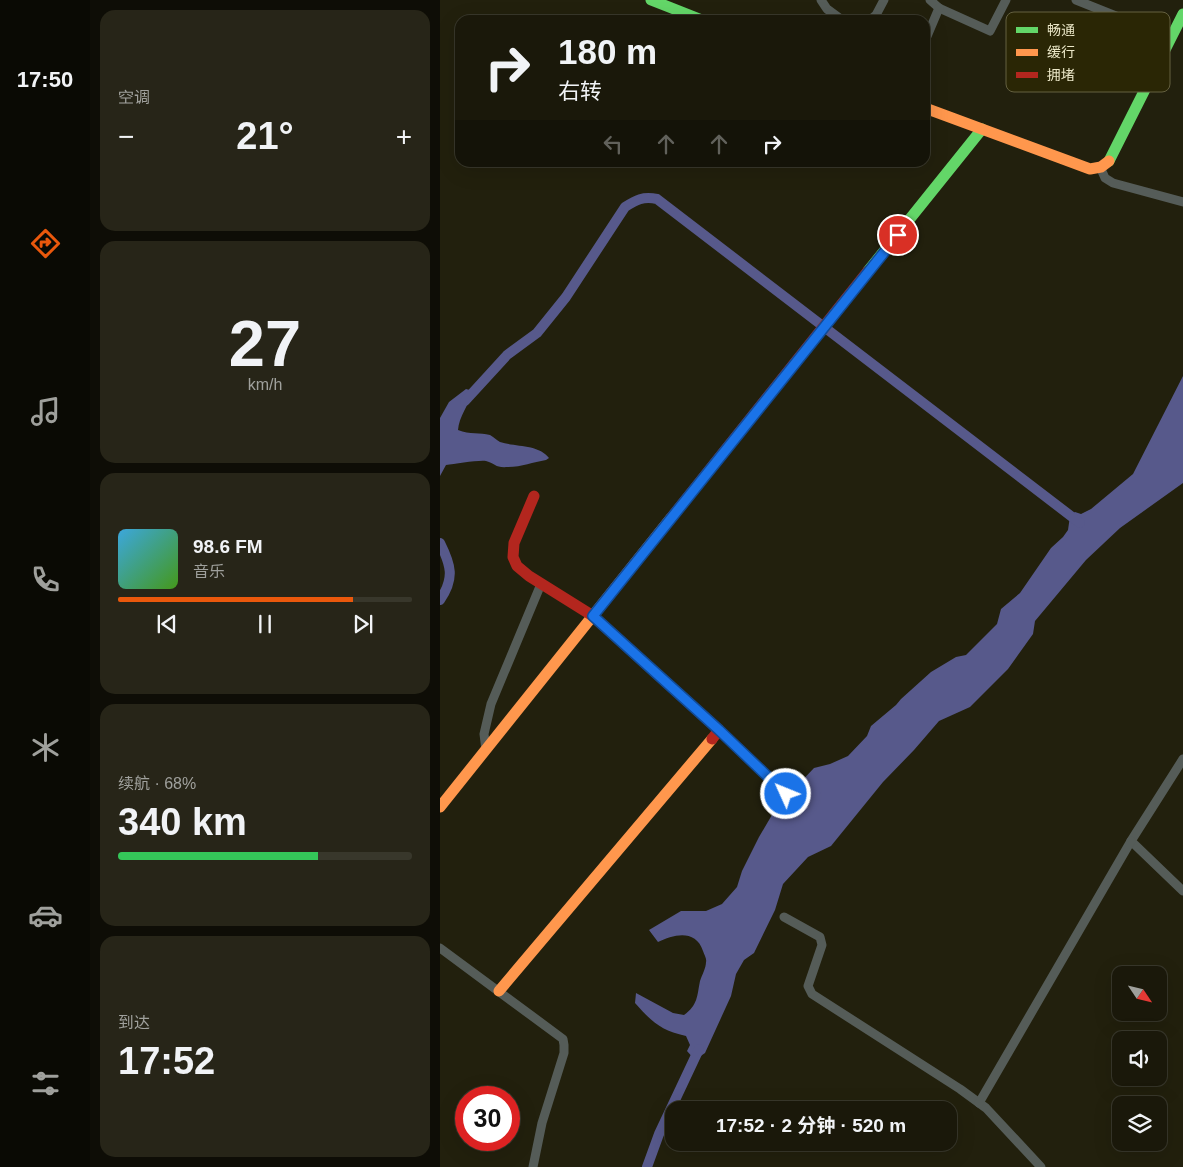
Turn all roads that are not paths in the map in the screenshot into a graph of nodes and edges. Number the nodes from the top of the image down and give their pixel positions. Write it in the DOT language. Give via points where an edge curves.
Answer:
graph roads {
  1 [pos="652,0"];
  2 [pos="821,0"];
  3 [pos="884,0"];
  4 [pos="930,0"];
  5 [pos="1006,0"];
  6 [pos="1076,0"];
  7 [pos="670,3"];
  8 [pos="939,8"];
  9 [pos="1106,12"];
  10 [pos="1183,14"];
  11 [pos="693,15"];
  12 [pos="835,15"];
  13 [pos="876,15"];
  14 [pos="930,29"];
  15 [pos="1170,38"];
  16 [pos="1144,92"];
  17 [pos="930,110"];
  18 [pos="982,129"];
  19 [pos="1100,169"];
  20 [pos="1183,202"];
  21 [pos="534,496"];
  22 [pos="542,584"];
  23 [pos="593,616"];
  24 [pos="719,730"];
  25 [pos="486,750"];
  26 [pos="1183,759"];
  27 [pos="786,794"];
  28 [pos="440,807"];
  29 [pos="1131,841"];
  30 [pos="1183,891"];
  31 [pos="784,917"];
  32 [pos="440,948"];
  33 [pos="499,991"];
  34 [pos="979,1103"];
  35 [pos="533,1167"];
  36 [pos="1041,1167"];
  1 -- 7 [label="street"];
  2 -- 12 [label="street"];
  3 -- 13 [label="street"];
  4 -- 8 [label="street"];
  5 -- 8 [label="street" via="990,31"];
  6 -- 9 [label="street"];
  7 -- 11 [label="street"];
  8 -- 14 [label="street"];
  10 -- 15 [label="street"];
  16 -- 19 [label="street" via="1113,155"];
  17 -- 18 [label="street"];
  18 -- 19 [label="street" via="1090,169"];
  18 -- 23 [label="street"];
  19 -- 20 [label="street" via="1112,183"];
  21 -- 22 [label="street" via="514,543 513,557 517,566"];
  22 -- 23 [label="street"];
  22 -- 25 [label="street" via="491,704 484,734"];
  23 -- 24 [label="street"];
  23 -- 25 [label="street"];
  24 -- 27 [label="street"];
  24 -- 33 [label="street"];
  25 -- 28 [label="street"];
  26 -- 29 [label="street"];
  29 -- 30 [label="street"];
  29 -- 34 [label="street"];
  31 -- 34 [label="street" via="820,937 822,945 808,986 812,994"];
  32 -- 33 [label="street"];
  33 -- 35 [label="street" via="556,1033 564,1045"];
  34 -- 36 [label="street"];
}
